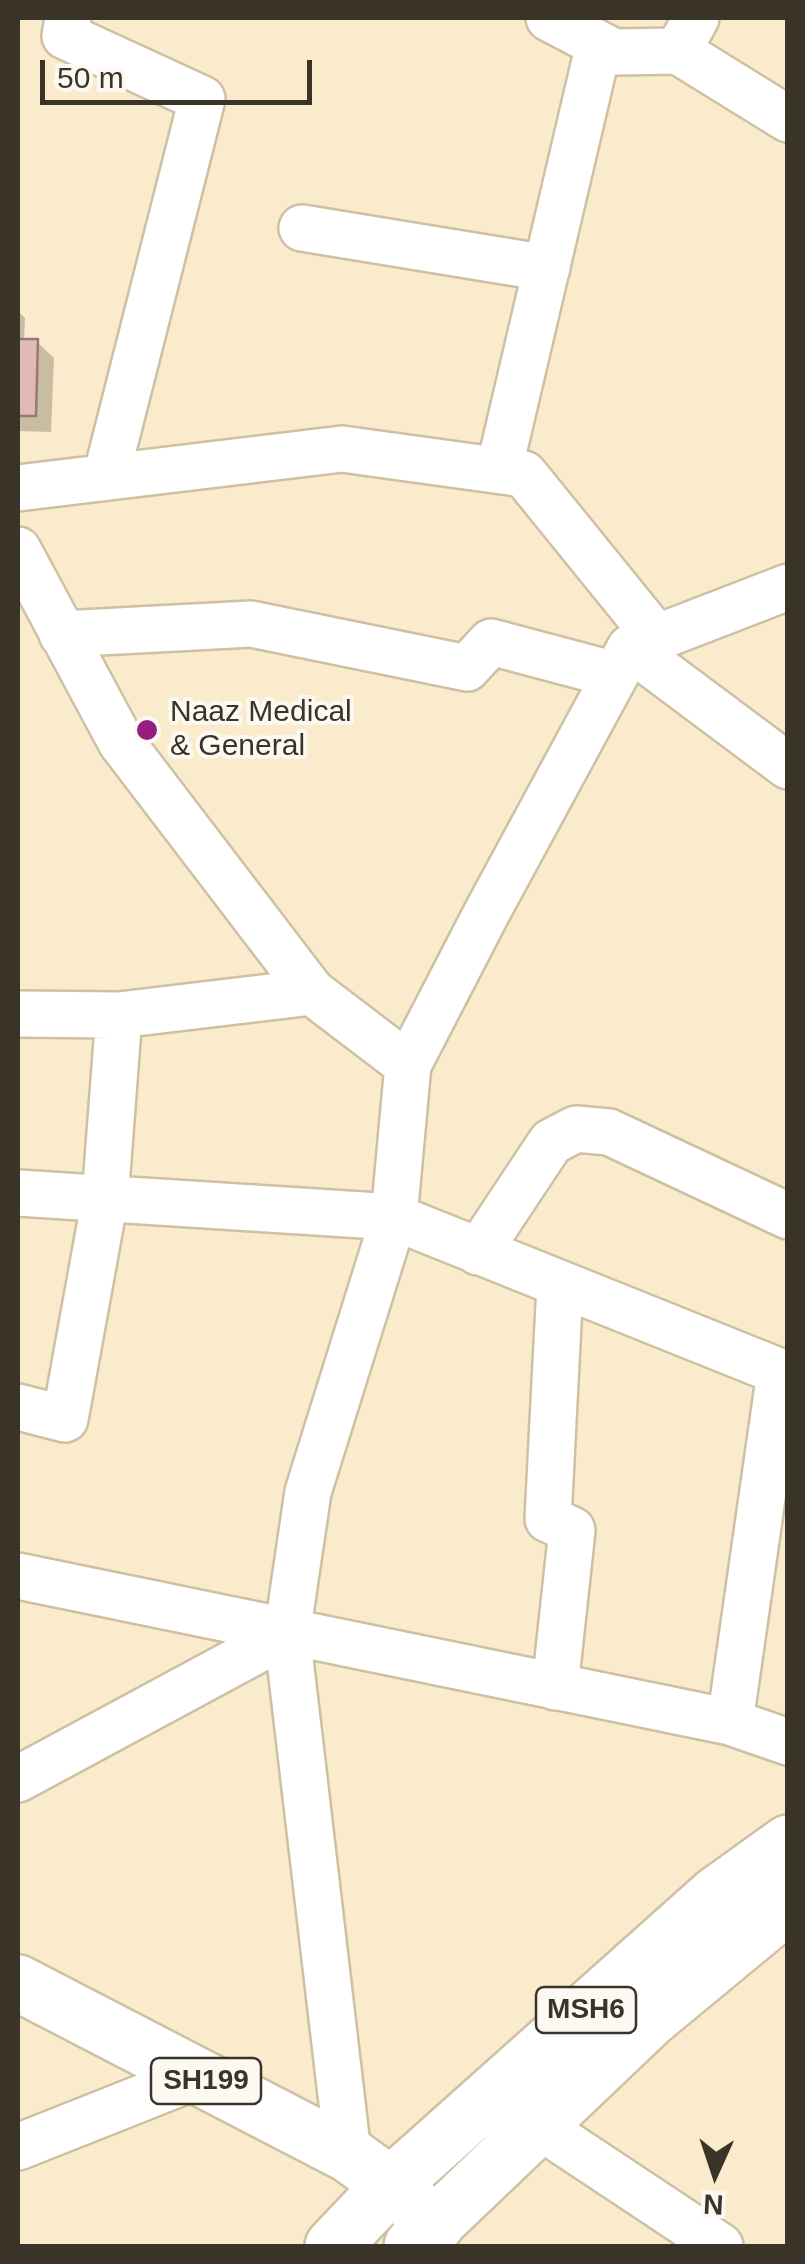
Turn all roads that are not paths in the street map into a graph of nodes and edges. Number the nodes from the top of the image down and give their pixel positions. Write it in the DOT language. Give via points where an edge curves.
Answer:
graph roads {
  1 [pos="68,18"];
  2 [pos="549,18"];
  3 [pos="687,34"];
  4 [pos="598,44"];
  5 [pos="788,119"];
  6 [pos="302,228"];
  7 [pos="546,268"];
  8 [pos="499,470"];
  9 [pos="106,477"];
  10 [pos="18,488"];
  11 [pos="18,550"];
  12 [pos="785,577"];
  13 [pos="62,634"];
  14 [pos="634,654"];
  15 [pos="788,766"];
  16 [pos="312,992"];
  17 [pos="18,1014"];
  18 [pos="119,1015"];
  19 [pos="408,1065"];
  20 [pos="18,1194"];
  21 [pos="105,1199"];
  22 [pos="788,1216"];
  23 [pos="394,1217"];
  24 [pos="478,1252"];
  25 [pos="560,1285"];
  26 [pos="784,1374"];
  27 [pos="18,1407"];
  28 [pos="18,1576"];
  29 [pos="287,1634"];
  30 [pos="555,1687"];
  31 [pos="730,1722"];
  32 [pos="788,1742"];
  33 [pos="18,1779"];
  34 [pos="788,1843"];
  35 [pos="788,1905"];
  36 [pos="18,1983"];
  37 [pos="197,2076"];
  38 [pos="538,2126"];
  39 [pos="18,2148"];
  40 [pos="369,2169"];
  41 [pos="424,2236"];
  42 [pos="333,2246"];
  43 [pos="720,2246"];
  1 -- 9 [label="street" via="65,36 202,99"];
  2 -- 4 [label="street"];
  3 -- 4 [label="street" via="614,52"];
  3 -- 5 [label="street"];
  4 -- 7 [label="street"];
  6 -- 7 [label="street"];
  7 -- 8 [label="street"];
  8 -- 9 [label="street" via="342,448"];
  8 -- 14 [label="street" via="524,474"];
  9 -- 10 [label="street"];
  11 -- 13 [label="street"];
  12 -- 14 [label="street"];
  13 -- 14 [label="street" via="251,624 467,668 491,642"];
  13 -- 16 [label="street" via="120,742"];
  14 -- 15 [label="street"];
  14 -- 19 [label="street"];
  16 -- 18 [label="street"];
  16 -- 19 [label="street"];
  17 -- 18 [label="street"];
  18 -- 21 [label="street"];
  19 -- 23 [label="street"];
  20 -- 21 [label="street"];
  21 -- 23 [label="street"];
  21 -- 27 [label="street" via="65,1419"];
  22 -- 24 [label="street" via="609,1132 576,1129 550,1142"];
  23 -- 24 [label="street"];
  23 -- 29 [label="street" via="308,1492"];
  24 -- 25 [label="street"];
  25 -- 26 [label="street"];
  25 -- 30 [label="street" via="548,1520 572,1530"];
  26 -- 31 [label="street"];
  28 -- 29 [label="street"];
  29 -- 30 [label="street"];
  29 -- 33 [label="street"];
  29 -- 40 [label="street"];
  30 -- 31 [label="street"];
  31 -- 32 [label="street"];
  34 -- 40 [label="main road, MSH6"];
  35 -- 38 [label="main road, MSH6" via="650,2020"];
  36 -- 37 [label="main road, SH199"];
  37 -- 39 [label="street"];
  37 -- 40 [label="main road, SH199"];
  38 -- 41 [label="main road, MSH6"];
  38 -- 43 [label="street"];
  40 -- 41 [label="main road"];
  40 -- 42 [label="main road, MSH6"];
}
